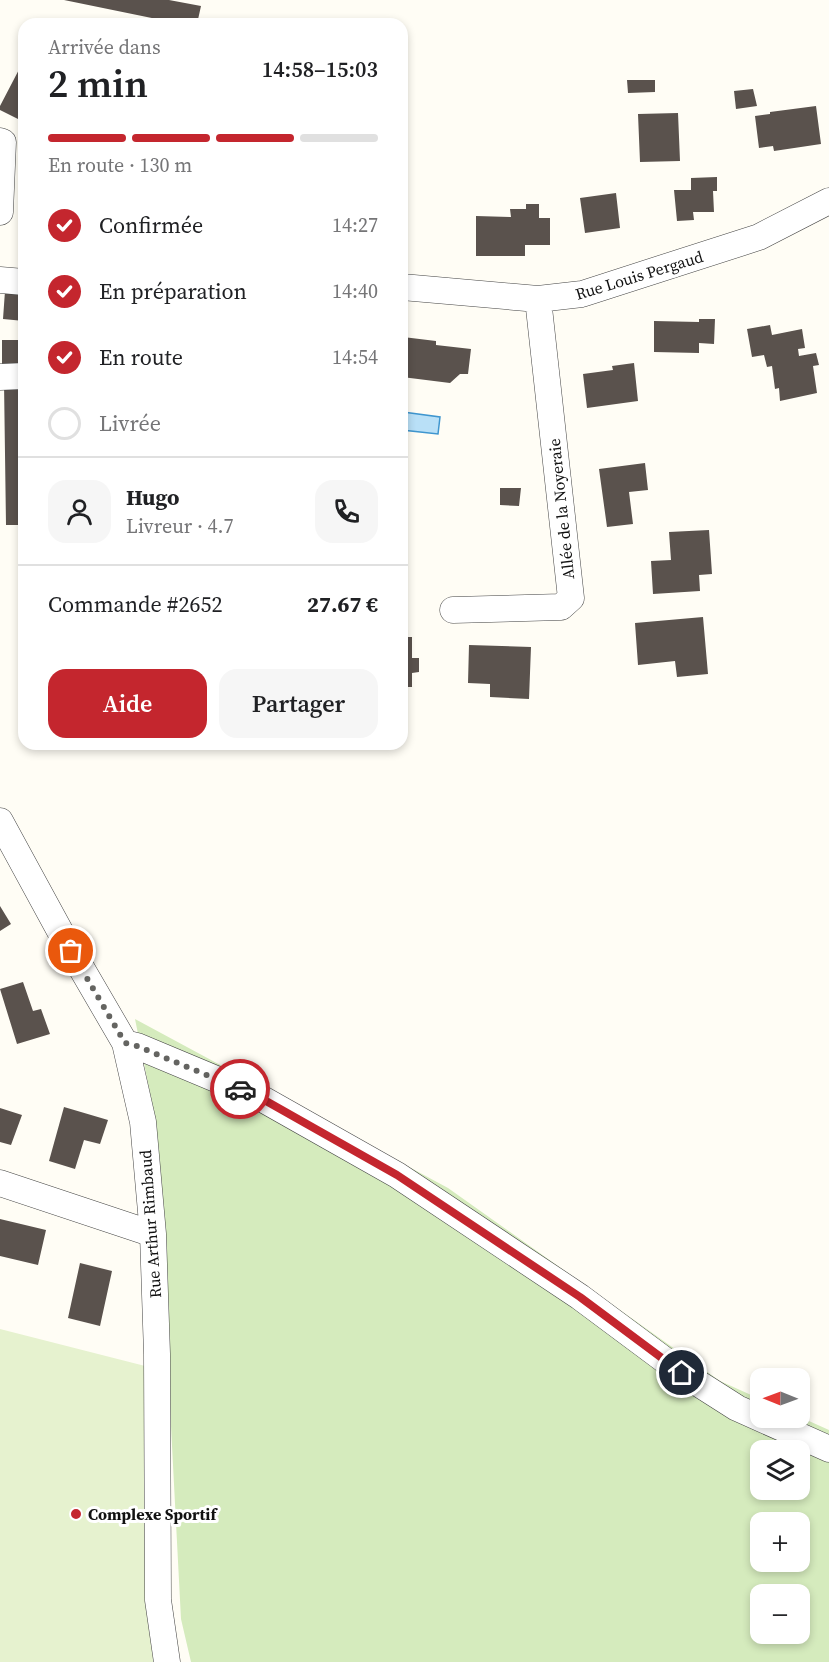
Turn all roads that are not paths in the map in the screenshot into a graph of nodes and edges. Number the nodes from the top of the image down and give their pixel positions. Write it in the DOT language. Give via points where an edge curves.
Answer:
graph roads {
  1 [pos="0,141"];
  2 [pos="829,201"];
  3 [pos="0,212"];
  4 [pos="0,280"];
  5 [pos="18,282"];
  6 [pos="408,288"];
  7 [pos="538,299"];
  8 [pos="0,376"];
  9 [pos="18,376"];
  10 [pos="453,610"];
  11 [pos="0,821"];
  12 [pos="125,1043"];
  13 [pos="0,1183"];
  14 [pos="153,1234"];
  15 [pos="829,1449"];
  16 [pos="167,1662"];
  1 -- 3 [label="street"];
  2 -- 7 [label="street, Rue Louis Pergaud" via="748,241 582,294"];
  4 -- 5 [label="street"];
  6 -- 7 [label="street, Rue Louis Pergaud"];
  7 -- 10 [label="street, Allée de la Noyeraie" via="571,598 561,607"];
  8 -- 9 [label="street"];
  11 -- 12 [label="street, Rue Arthur Rimbaud"];
  12 -- 14 [label="street, Rue Arthur Rimbaud" via="143,1122"];
  12 -- 15 [label="street" via="259,1097 397,1175 737,1408"];
  13 -- 14 [label="street"];
  14 -- 16 [label="street, Rue Arthur Rimbaud" via="158,1600"];
}
